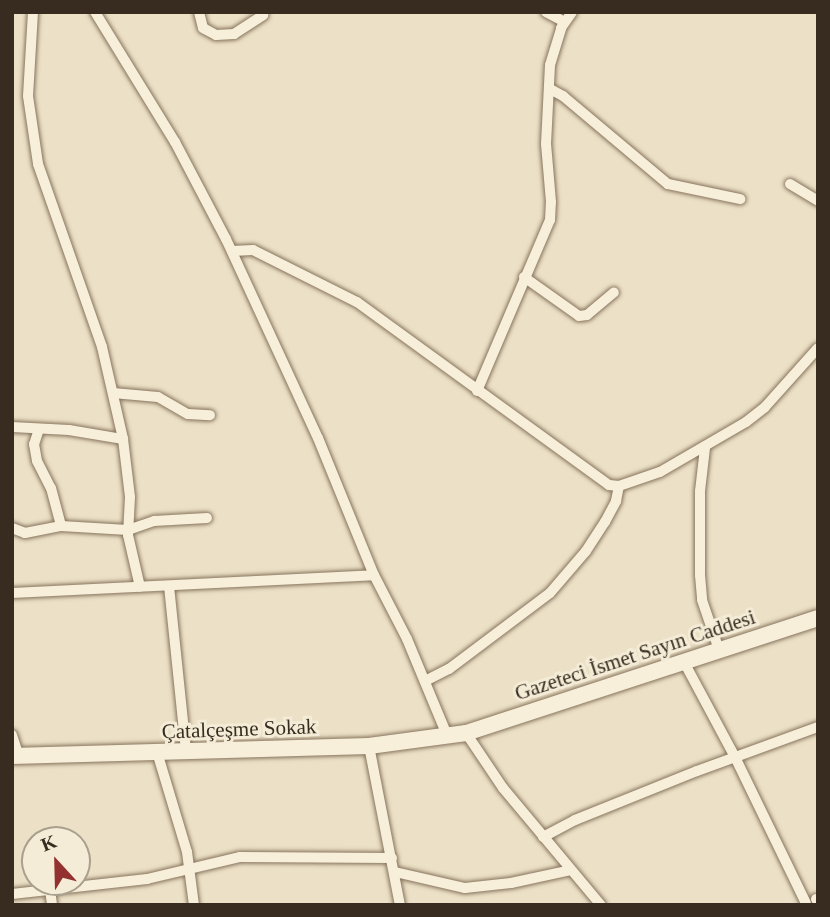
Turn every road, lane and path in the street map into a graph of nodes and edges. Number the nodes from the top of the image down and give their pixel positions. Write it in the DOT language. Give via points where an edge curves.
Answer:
graph roads {
  1 [pos="33,12"];
  2 [pos="199,12"];
  3 [pos="546,12"];
  4 [pos="100,14"];
  5 [pos="263,15"];
  6 [pos="568,17"];
  7 [pos="550,89"];
  8 [pos="790,184"];
  9 [pos="740,199"];
  10 [pos="818,201"];
  11 [pos="232,251"];
  12 [pos="524,276"];
  13 [pos="614,292"];
  14 [pos="818,348"];
  15 [pos="477,391"];
  16 [pos="113,393"];
  17 [pos="210,415"];
  18 [pos="12,427"];
  19 [pos="39,429"];
  20 [pos="123,439"];
  21 [pos="705,448"];
  22 [pos="619,486"];
  23 [pos="207,518"];
  24 [pos="61,526"];
  25 [pos="12,528"];
  26 [pos="128,530"];
  27 [pos="374,575"];
  28 [pos="169,586"];
  29 [pos="140,587"];
  30 [pos="12,593"];
  31 [pos="818,618"];
  32 [pos="719,650"];
  33 [pos="684,662"];
  34 [pos="425,681"];
  35 [pos="818,727"];
  36 [pos="466,733"];
  37 [pos="12,735"];
  38 [pos="447,735"];
  39 [pos="369,746"];
  40 [pos="186,751"];
  41 [pos="157,752"];
  42 [pos="15,756"];
  43 [pos="736,757"];
  44 [pos="543,837"];
  45 [pos="392,859"];
  46 [pos="190,869"];
  47 [pos="571,870"];
  48 [pos="395,872"];
  49 [pos="91,885"];
  50 [pos="812,901"];
  51 [pos="194,905"];
  52 [pos="400,905"];
  53 [pos="601,905"];
  1 -- 16 [label="street" via="28,96 38,164 86,295"];
  2 -- 5 [label="street" via="203,28 216,35 234,34"];
  3 -- 6 [label="street"];
  4 -- 11 [label="street"];
  6 -- 7 [label="street" via="550,65"];
  7 -- 9 [label="street" via="668,184"];
  7 -- 12 [label="street" via="546,144 550,220"];
  8 -- 10 [label="street"];
  11 -- 15 [label="street" via="253,250 357,302"];
  11 -- 27 [label="street" via="318,438"];
  12 -- 13 [label="street" via="579,316 587,315"];
  12 -- 15 [label="street" via="514,310"];
  14 -- 21 [label="street" via="765,407"];
  15 -- 22 [label="street" via="609,485"];
  16 -- 17 [label="street" via="158,397 188,414"];
  16 -- 20 [label="street"];
  18 -- 19 [label="street"];
  19 -- 20 [label="street"];
  19 -- 24 [label="street" via="34,444 37,461 51,488"];
  20 -- 26 [label="street" via="130,497"];
  21 -- 22 [label="street" via="660,472"];
  21 -- 32 [label="street" via="700,575 702,600"];
  22 -- 34 [label="street" via="605,522 550,593 449,669"];
  23 -- 26 [label="street" via="154,521"];
  24 -- 25 [label="street" via="36,533"];
  24 -- 26 [label="street"];
  26 -- 29 [label="street"];
  27 -- 28 [label="street"];
  27 -- 34 [label="street"];
  28 -- 29 [label="street"];
  28 -- 40 [label="street"];
  29 -- 30 [label="street"];
  31 -- 32 [label="street, Gazeteci İsmet Sayın Caddesi"];
  32 -- 33 [label="street, Gazeteci İsmet Sayın Caddesi"];
  33 -- 36 [label="street, Gazeteci İsmet Sayın Caddesi"];
  33 -- 43 [label="street"];
  34 -- 38 [label="street"];
  35 -- 43 [label="street"];
  36 -- 38 [label="street, Çatalçeşme Sokak"];
  36 -- 44 [label="street"];
  37 -- 42 [label="street"];
  38 -- 39 [label="street, Çatalçeşme Sokak"];
  39 -- 40 [label="street, Çatalçeşme Sokak"];
  39 -- 45 [label="street"];
  40 -- 41 [label="street, Çatalçeşme Sokak"];
  41 -- 42 [label="street, Çatalçeşme Sokak"];
  41 -- 46 [label="street"];
  43 -- 44 [label="street"];
  43 -- 50 [label="street"];
  44 -- 47 [label="street"];
  45 -- 46 [label="street" via="240,858"];
  45 -- 48 [label="street"];
  46 -- 49 [label="street"];
  46 -- 51 [label="street"];
  47 -- 48 [label="street" via="465,888"];
  47 -- 53 [label="street"];
  48 -- 52 [label="street"];
}
